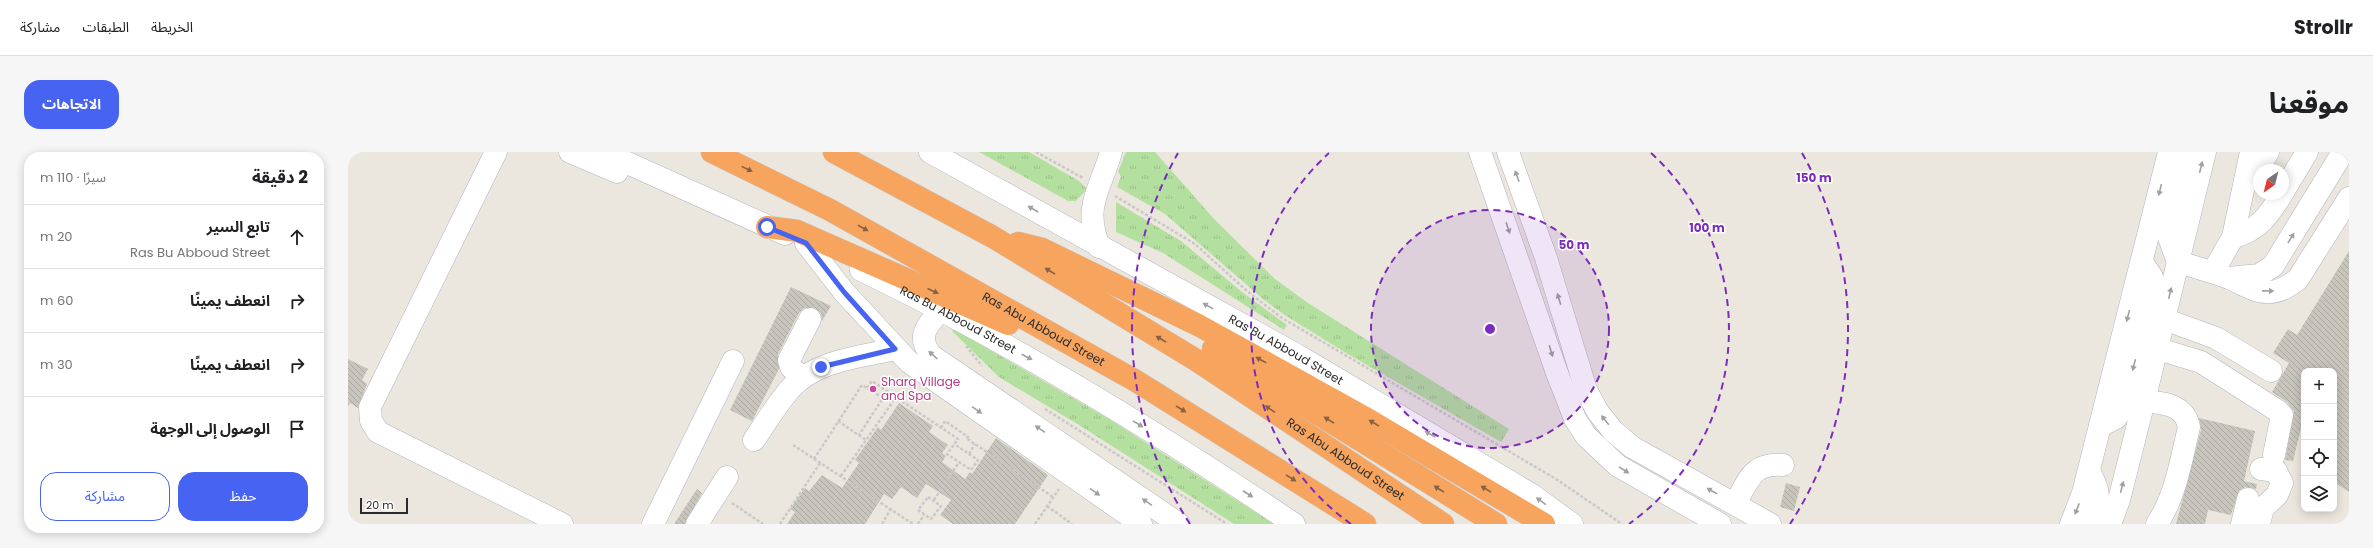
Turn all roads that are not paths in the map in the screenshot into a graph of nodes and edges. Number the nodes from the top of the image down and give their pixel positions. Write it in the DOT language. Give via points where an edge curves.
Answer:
graph roads {
  1 [pos="496,152"];
  2 [pos="570,152"];
  3 [pos="604,152"];
  4 [pos="712,152"];
  5 [pos="834,152"];
  6 [pos="930,152"];
  7 [pos="1111,152"];
  8 [pos="1480,152"];
  9 [pos="1508,152"];
  10 [pos="2170,152"];
  11 [pos="2186,152"];
  12 [pos="2205,152"];
  13 [pos="2251,152"];
  14 [pos="2268,152"];
  15 [pos="2307,152"];
  16 [pos="2343,152"];
  17 [pos="2289,182"];
  18 [pos="2242,194"];
  19 [pos="1096,195"];
  20 [pos="2349,198"];
  21 [pos="2277,200"];
  22 [pos="1058,224"];
  23 [pos="767,227"];
  24 [pos="993,237"];
  25 [pos="2233,237"];
  26 [pos="806,243"];
  27 [pos="1099,247"];
  28 [pos="2142,262"];
  29 [pos="2178,262"];
  30 [pos="1073,265"];
  31 [pos="2220,275"];
  32 [pos="940,311"];
  33 [pos="810,319"];
  34 [pos="2164,319"];
  35 [pos="2148,346"];
  36 [pos="895,349"];
  37 [pos="733,361"];
  38 [pos="2271,371"];
  39 [pos="802,378"];
  40 [pos="1136,381"];
  41 [pos="2144,401"];
  42 [pos="2100,426"];
  43 [pos="754,440"];
  44 [pos="1075,465"];
  45 [pos="1782,465"];
  46 [pos="2089,471"];
  47 [pos="722,485"];
  48 [pos="2248,499"];
  49 [pos="1735,504"];
  50 [pos="562,524"];
  51 [pos="653,524"];
  52 [pos="696,524"];
  53 [pos="1141,524"];
  54 [pos="1179,524"];
  55 [pos="1294,524"];
  56 [pos="1365,524"];
  57 [pos="1442,524"];
  58 [pos="1496,524"];
  59 [pos="1544,524"];
  60 [pos="1572,524"];
  61 [pos="1720,524"];
  62 [pos="1770,524"];
  63 [pos="2071,524"];
  64 [pos="2089,524"];
  65 [pos="2110,524"];
  66 [pos="2157,524"];
  67 [pos="2242,524"];
  68 [pos="2259,524"];
  1 -- 50 [label="street" via="370,407 371,420 378,432"];
  2 -- 23 [label="street" via="732,220"];
  3 -- 23 [label="street, Ras Bu Abboud Street"];
  4 -- 40 [label="highway, Ras Abu Abboud Street, one-way" via="830,210"];
  5 -- 24 [label="highway, Ras Abu Abboud Street"];
  22 -- 6 [label="street, Ras Bu Abboud Street, one-way"];
  7 -- 19 [label="street"];
  8 -- 61 [label="street, one-way" via="1575,419 1586,436 1618,466"];
  49 -- 9 [label="street, one-way" via="1632,447 1613,431 1598,412 1586,390 1546,258"];
  10 -- 28 [label="street, one-way"];
  11 -- 29 [label="street" via="2167,232"];
  29 -- 12 [label="street, one-way"];
  13 -- 18 [label="street"];
  14 -- 18 [label="street"];
  15 -- 17 [label="street"];
  31 -- 16 [label="street, one-way" via="2255,276 2273,266"];
  18 -- 25 [label="street"];
  19 -- 22 [label="street" via="1076,216"];
  19 -- 27 [label="street" via="1092,226"];
  31 -- 20 [label="street, one-way" via="2267,292 2289,286 2298,279"];
  21 -- 25 [label="street" via="2262,223 2253,230"];
  22 -- 27 [label="street, Ras Bu Abboud Street"];
  23 -- 26 [label="street, Ras Bu Abboud Street"];
  23 -- 40 [label="highway, one-way" via="797,231"];
  24 -- 30 [label="highway" via="1042,249"];
  57 -- 24 [label="highway, Ras Abu Abboud Street, one-way" via="1196,360"];
  25 -- 31 [label="street"];
  26 -- 32 [label="street, Ras Bu Abboud Street"];
  26 -- 36 [label="street" via="844,292"];
  60 -- 27 [label="street, Ras Bu Abboud Street, one-way" via="1532,494 1297,355"];
  28 -- 35 [label="street" via="2153,283"];
  28 -- 42 [label="street, one-way"];
  29 -- 31 [label="street"];
  34 -- 29 [label="street, one-way"];
  58 -- 30 [label="highway, one-way"];
  59 -- 30 [label="highway, one-way" via="1364,417 1200,326"];
  44 -- 32 [label="street, one-way" via="932,356 926,349 924,339 929,323"];
  32 -- 55 [label="street, Ras Bu Abboud Street, one-way" via="1035,362 1242,489"];
  33 -- 39 [label="street" via="790,360 791,367"];
  34 -- 35 [label="street"];
  34 -- 38 [label="street" via="2216,338"];
  35 -- 41 [label="street"];
  35 -- 42 [label="street, one-way" via="2122,410 2116,418"];
  35 -- 68 [label="street" via="2201,362 2282,415 2268,462 2282,483 2277,495 2262,508"];
  36 -- 39 [label="street" via="821,367"];
  36 -- 44 [label="street, one-way" via="938,384"];
  37 -- 51 [label="street"];
  39 -- 43 [label="street" via="781,400"];
  40 -- 56 [label="highway, Ras Abu Abboud Street, one-way"];
  65 -- 41 [label="street, one-way" via="2119,500"];
  41 -- 66 [label="street" via="2174,406 2187,418 2189,427 2172,496"];
  42 -- 46 [label="street"];
  44 -- 53 [label="street, one-way"];
  54 -- 44 [label="street, one-way"];
  45 -- 49 [label="street" via="1769,464 1757,469"];
  46 -- 63 [label="street, one-way"];
  46 -- 64 [label="street" via="2098,487 2099,500"];
  47 -- 52 [label="street"];
  48 -- 67 [label="street"];
  49 -- 62 [label="street"];
}
